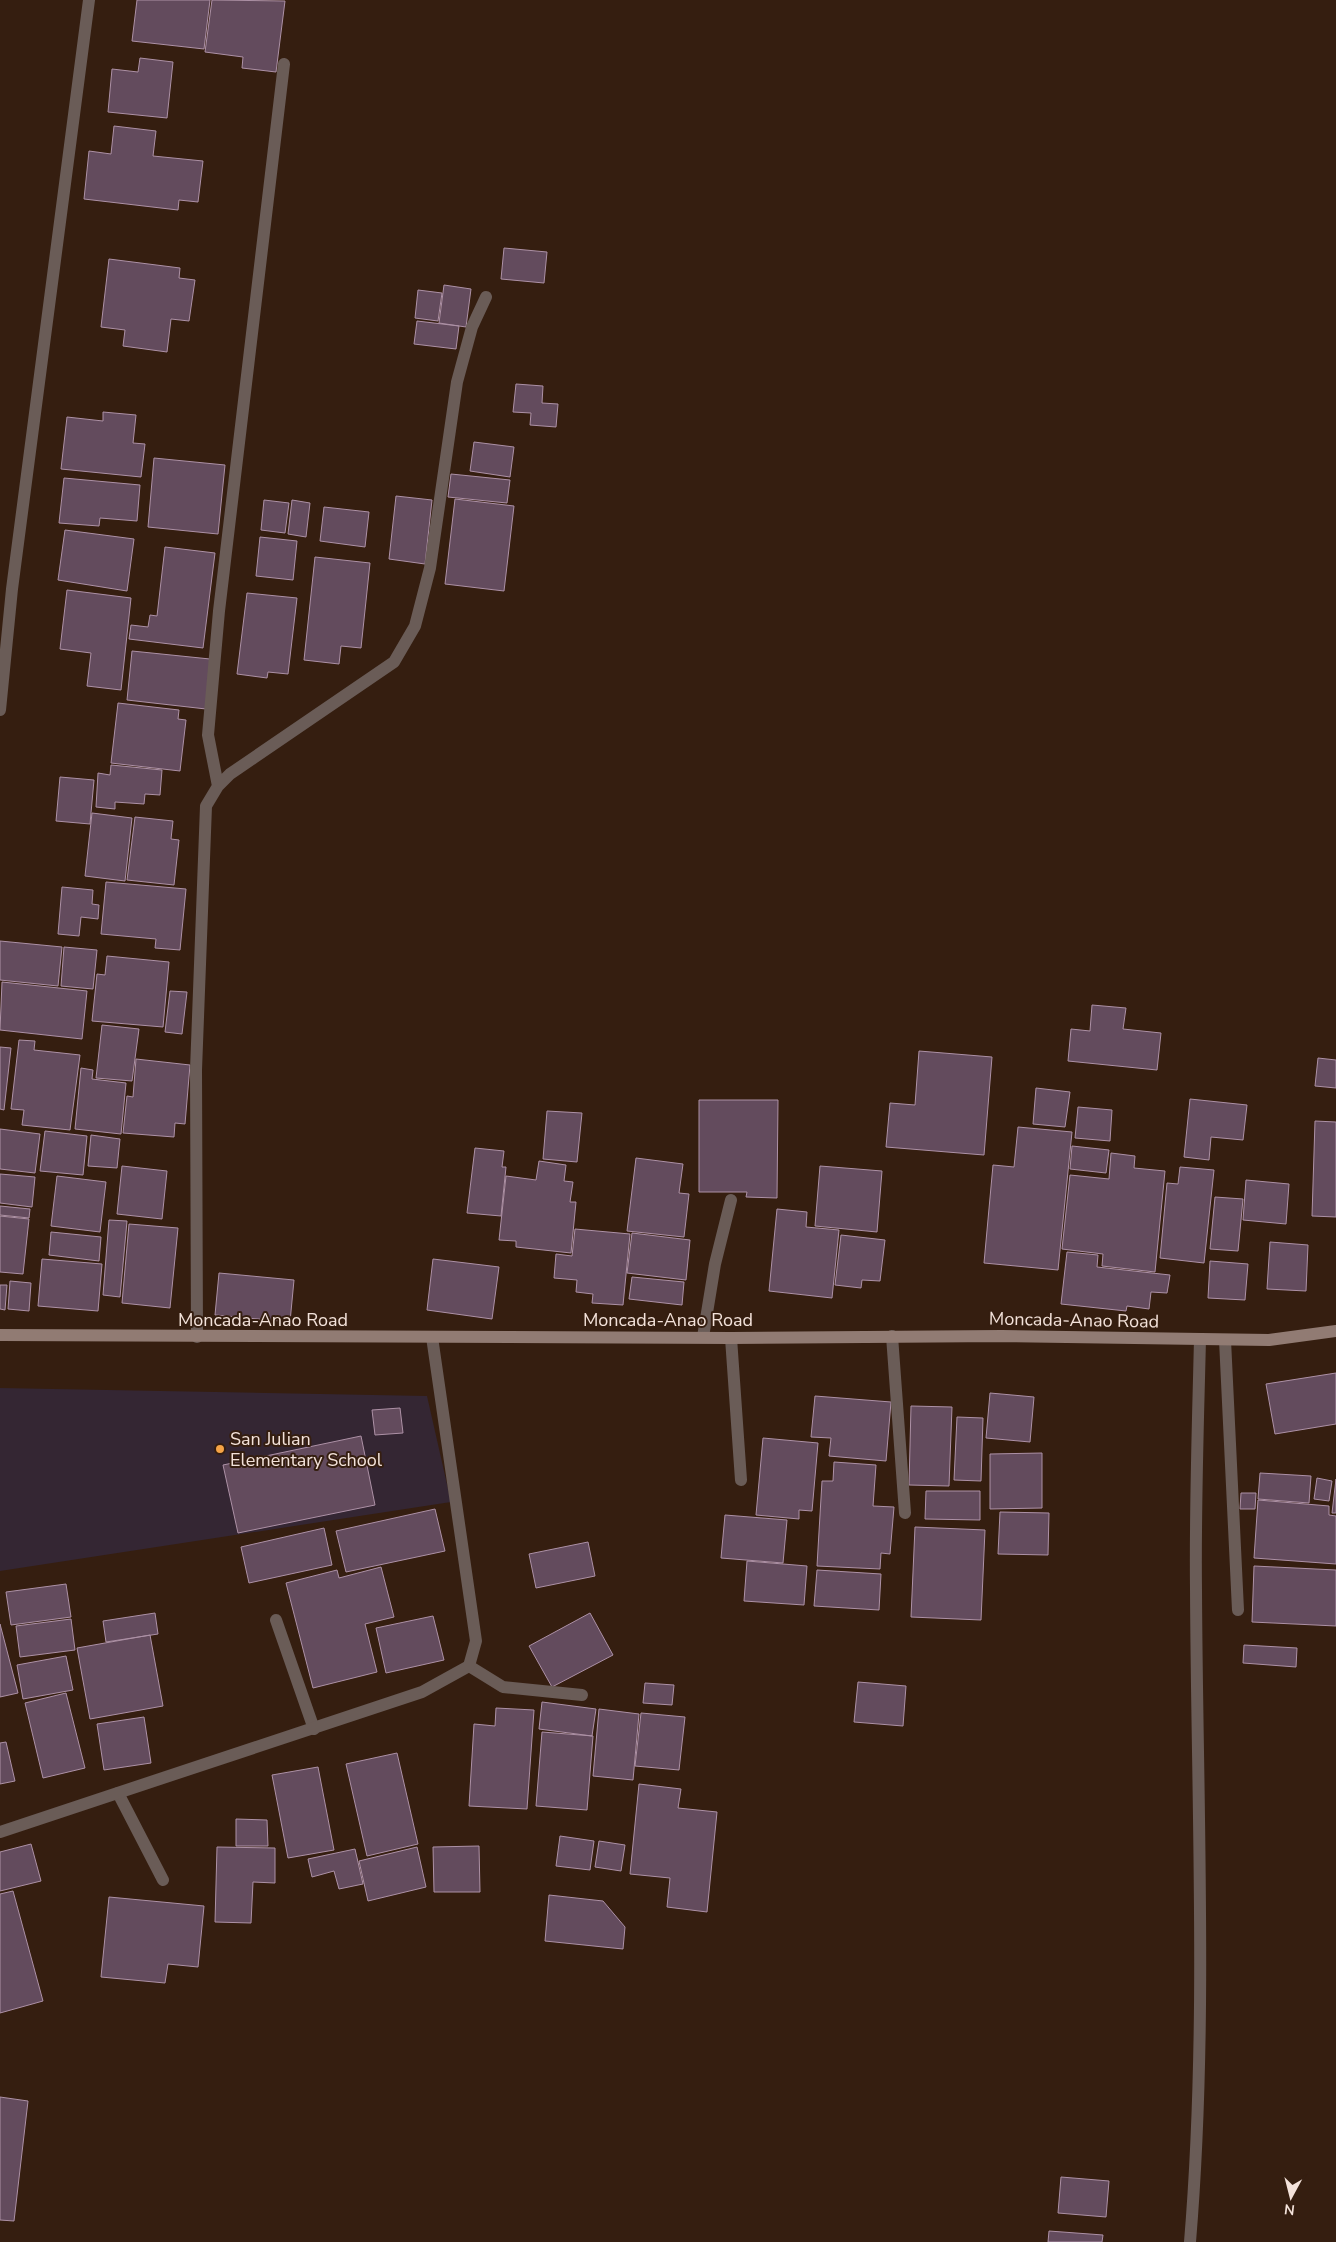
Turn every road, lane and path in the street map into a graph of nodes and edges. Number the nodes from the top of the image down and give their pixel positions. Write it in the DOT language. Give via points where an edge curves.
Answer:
graph roads {
  1 [pos="89,0"];
  2 [pos="284,64"];
  3 [pos="486,297"];
  4 [pos="0,710"];
  5 [pos="218,786"];
  6 [pos="731,1200"];
  7 [pos="1336,1331"];
  8 [pos="0,1335"];
  9 [pos="892,1336"];
  10 [pos="197,1337"];
  11 [pos="432,1337"];
  12 [pos="703,1337"];
  13 [pos="731,1338"];
  14 [pos="1200,1340"];
  15 [pos="1225,1340"];
  16 [pos="741,1480"];
  17 [pos="905,1513"];
  18 [pos="1238,1610"];
  19 [pos="276,1620"];
  20 [pos="469,1666"];
  21 [pos="582,1695"];
  22 [pos="314,1729"];
  23 [pos="118,1793"];
  24 [pos="0,1832"];
  25 [pos="163,1880"];
  26 [pos="1190,2242"];
  1 -- 4 [label="street"];
  2 -- 5 [label="street" via="218,620 208,735"];
  3 -- 5 [label="street" via="472,327 457,382 430,568 415,626 394,662 230,774"];
  5 -- 10 [label="street" via="206,806 196,1070"];
  6 -- 12 [label="street"];
  7 -- 15 [label="main road, Moncada-Anao Road" via="1269,1340"];
  8 -- 10 [label="main road, Moncada-Anao Road"];
  9 -- 13 [label="main road, Moncada-Anao Road"];
  9 -- 14 [label="main road, Moncada-Anao Road"];
  9 -- 17 [label="street"];
  10 -- 11 [label="main road, Moncada-Anao Road"];
  11 -- 12 [label="main road, Moncada-Anao Road"];
  11 -- 20 [label="street" via="476,1641"];
  12 -- 13 [label="main road, Moncada-Anao Road"];
  13 -- 16 [label="street"];
  14 -- 15 [label="main road, Moncada-Anao Road"];
  14 -- 26 [label="street" via="1196,1587 1201,1889 1197,2154"];
  15 -- 18 [label="street"];
  19 -- 22 [label="street"];
  20 -- 21 [label="street" via="503,1687"];
  20 -- 22 [label="street" via="422,1692"];
  22 -- 23 [label="street"];
  23 -- 24 [label="street"];
  23 -- 25 [label="street"];
}
